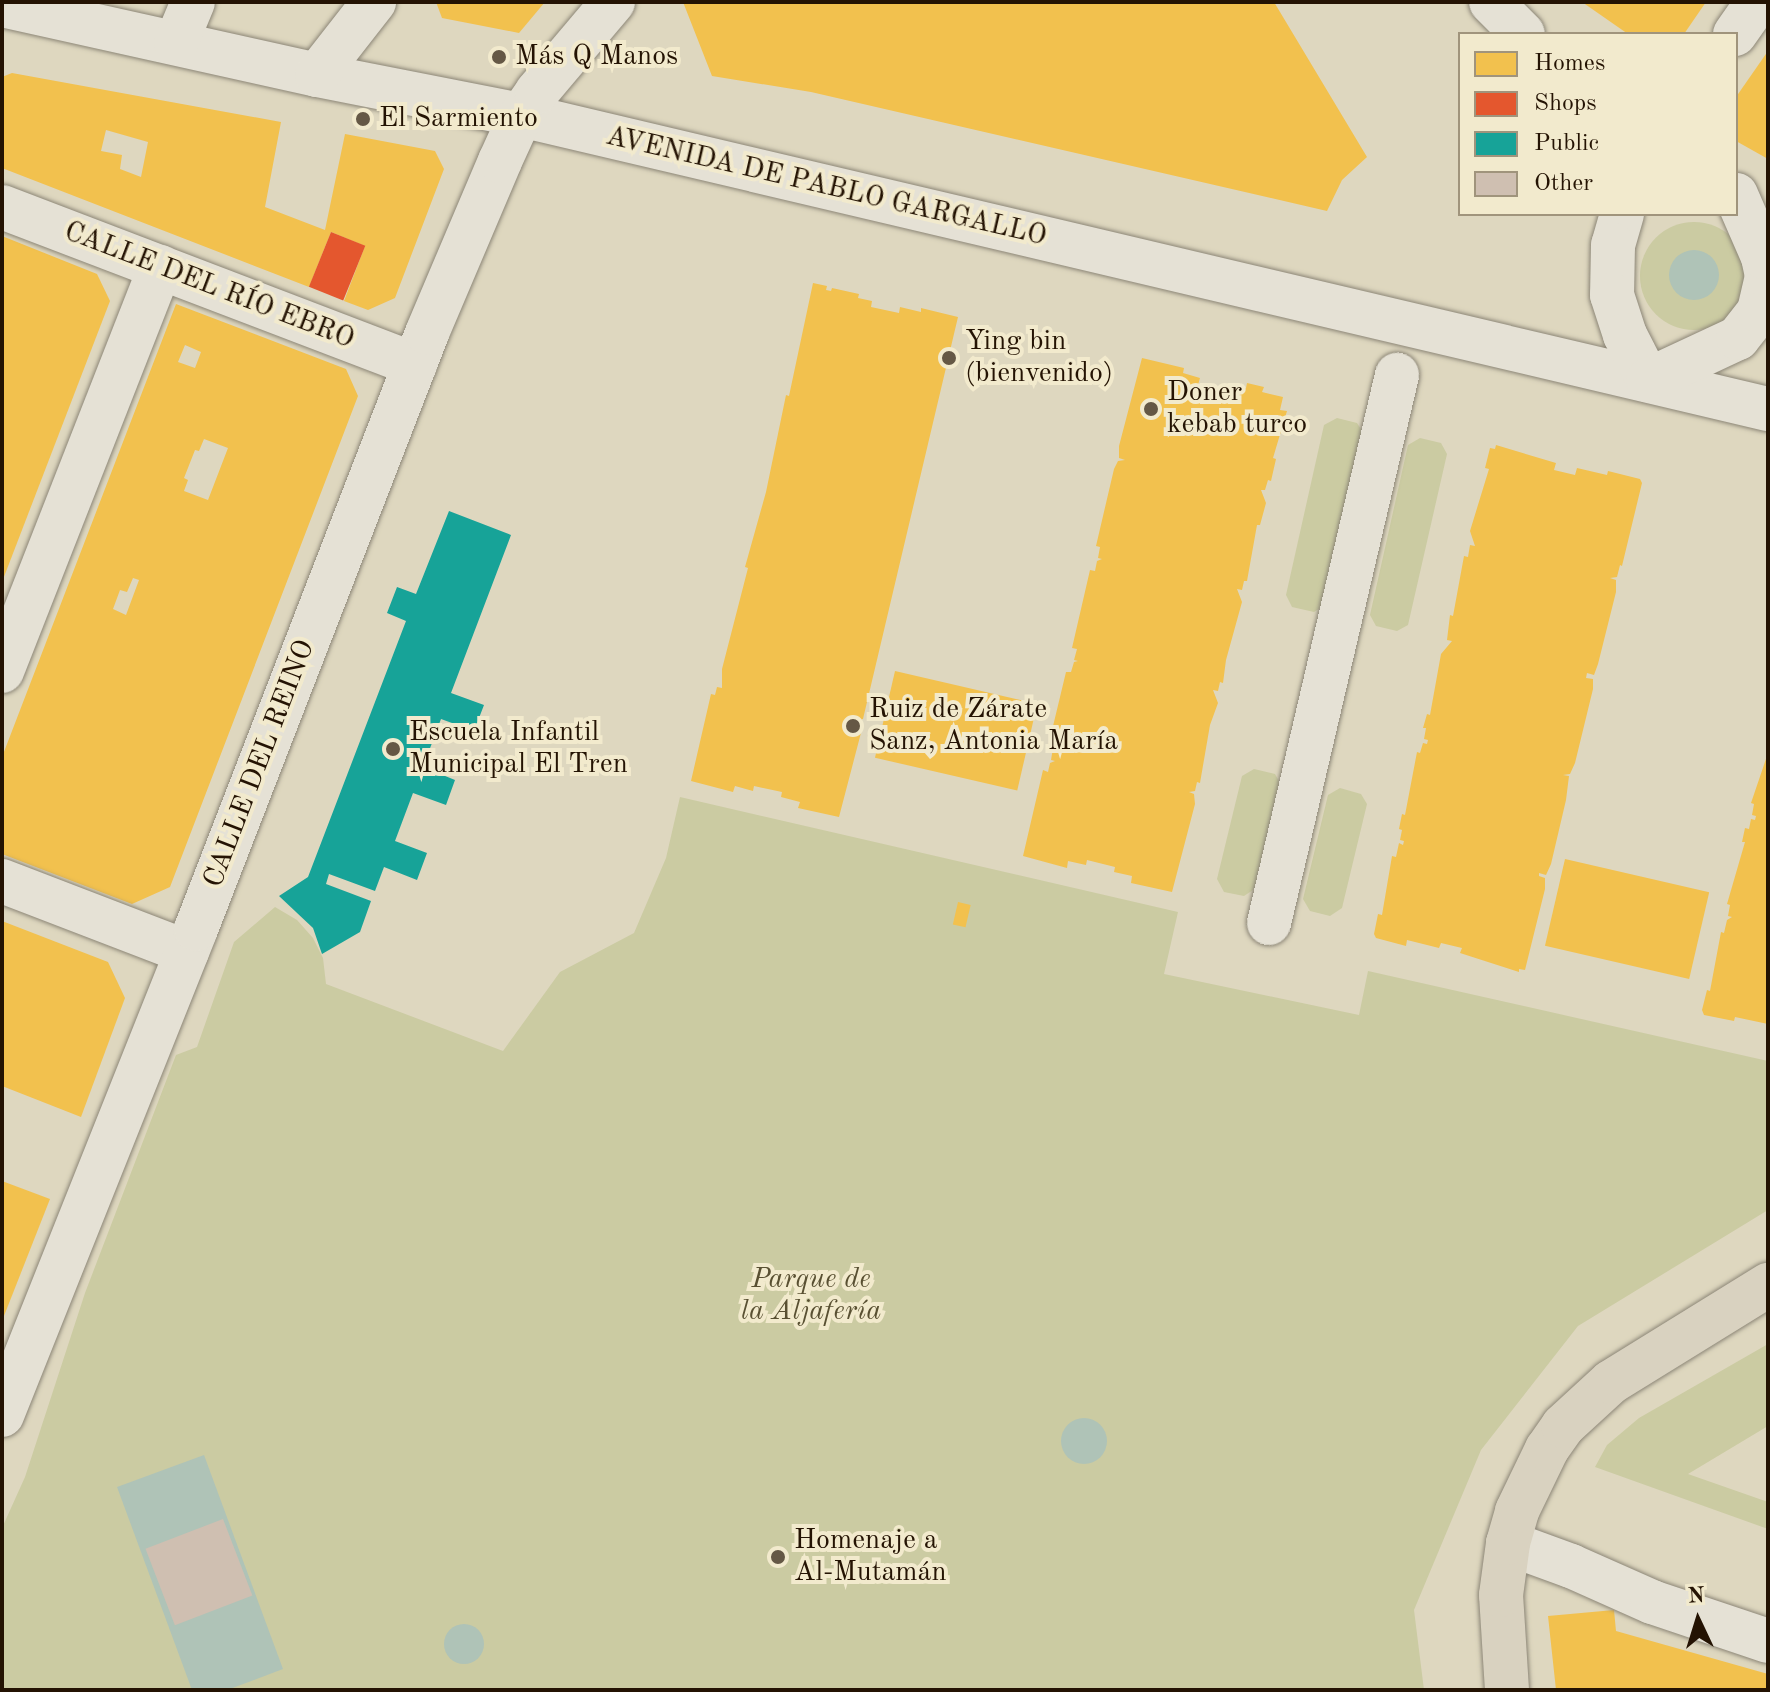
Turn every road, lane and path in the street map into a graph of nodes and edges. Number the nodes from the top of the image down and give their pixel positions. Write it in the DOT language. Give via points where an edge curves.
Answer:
graph roads {
  1 [pos="193,2"];
  2 [pos="374,2"];
  3 [pos="613,2"];
  4 [pos="1491,2"];
  5 [pos="1757,2"];
  6 [pos="2,5"];
  7 [pos="1521,32"];
  8 [pos="1736,32"];
  9 [pos="176,43"];
  10 [pos="317,75"];
  11 [pos="521,115"];
  12 [pos="1738,196"];
  13 [pos="1738,200"];
  14 [pos="2,207"];
  15 [pos="1768,213"];
  16 [pos="1622,216"];
  17 [pos="1651,216"];
  18 [pos="1612,259"];
  19 [pos="160,267"];
  20 [pos="415,365"];
  21 [pos="1397,375"];
  22 [pos="1648,380"];
  23 [pos="1768,409"];
  24 [pos="2,671"];
  25 [pos="2,881"];
  26 [pos="1269,923"];
  27 [pos="187,952"];
  28 [pos="1768,1285"];
  29 [pos="2,1415"];
  30 [pos="1508,1543"];
  31 [pos="1768,1641"];
  32 [pos="1507,1690"];
  1 -- 9 [label="street"];
  2 -- 10 [label="street"];
  3 -- 11 [label="street, CALLE DEL REINO"];
  4 -- 7 [label="street"];
  5 -- 8 [label="street"];
  6 -- 9 [label="street, AVENIDA DE PABLO GARGALLO"];
  9 -- 10 [label="street, AVENIDA DE PABLO GARGALLO"];
  10 -- 11 [label="street, AVENIDA DE PABLO GARGALLO"];
  11 -- 20 [label="street, CALLE DEL REINO"];
  11 -- 22 [label="street, AVENIDA DE PABLO GARGALLO"];
  12 -- 15 [label="street"];
  13 -- 22 [label="street" via="1767,276 1759,311 1738,338"];
  14 -- 19 [label="street, CALLE DEL RÍO EBRO"];
  16 -- 18 [label="street"];
  17 -- 18 [label="street"];
  18 -- 22 [label="street" via="1615,308"];
  19 -- 20 [label="street, CALLE DEL RÍO EBRO"];
  19 -- 24 [label="street"];
  20 -- 27 [label="street, CALLE DEL REINO"];
  21 -- 26 [label="street"];
  22 -- 23 [label="street, AVENIDA DE PABLO GARGALLO"];
  25 -- 27 [label="street"];
  27 -- 29 [label="street, CALLE DEL REINO"];
  28 -- 30 [label="main road" via="1647,1357 1586,1402 1547,1449"];
  30 -- 31 [label="street" via="1652,1602"];
  30 -- 32 [label="main road" via="1501,1595"];
}
